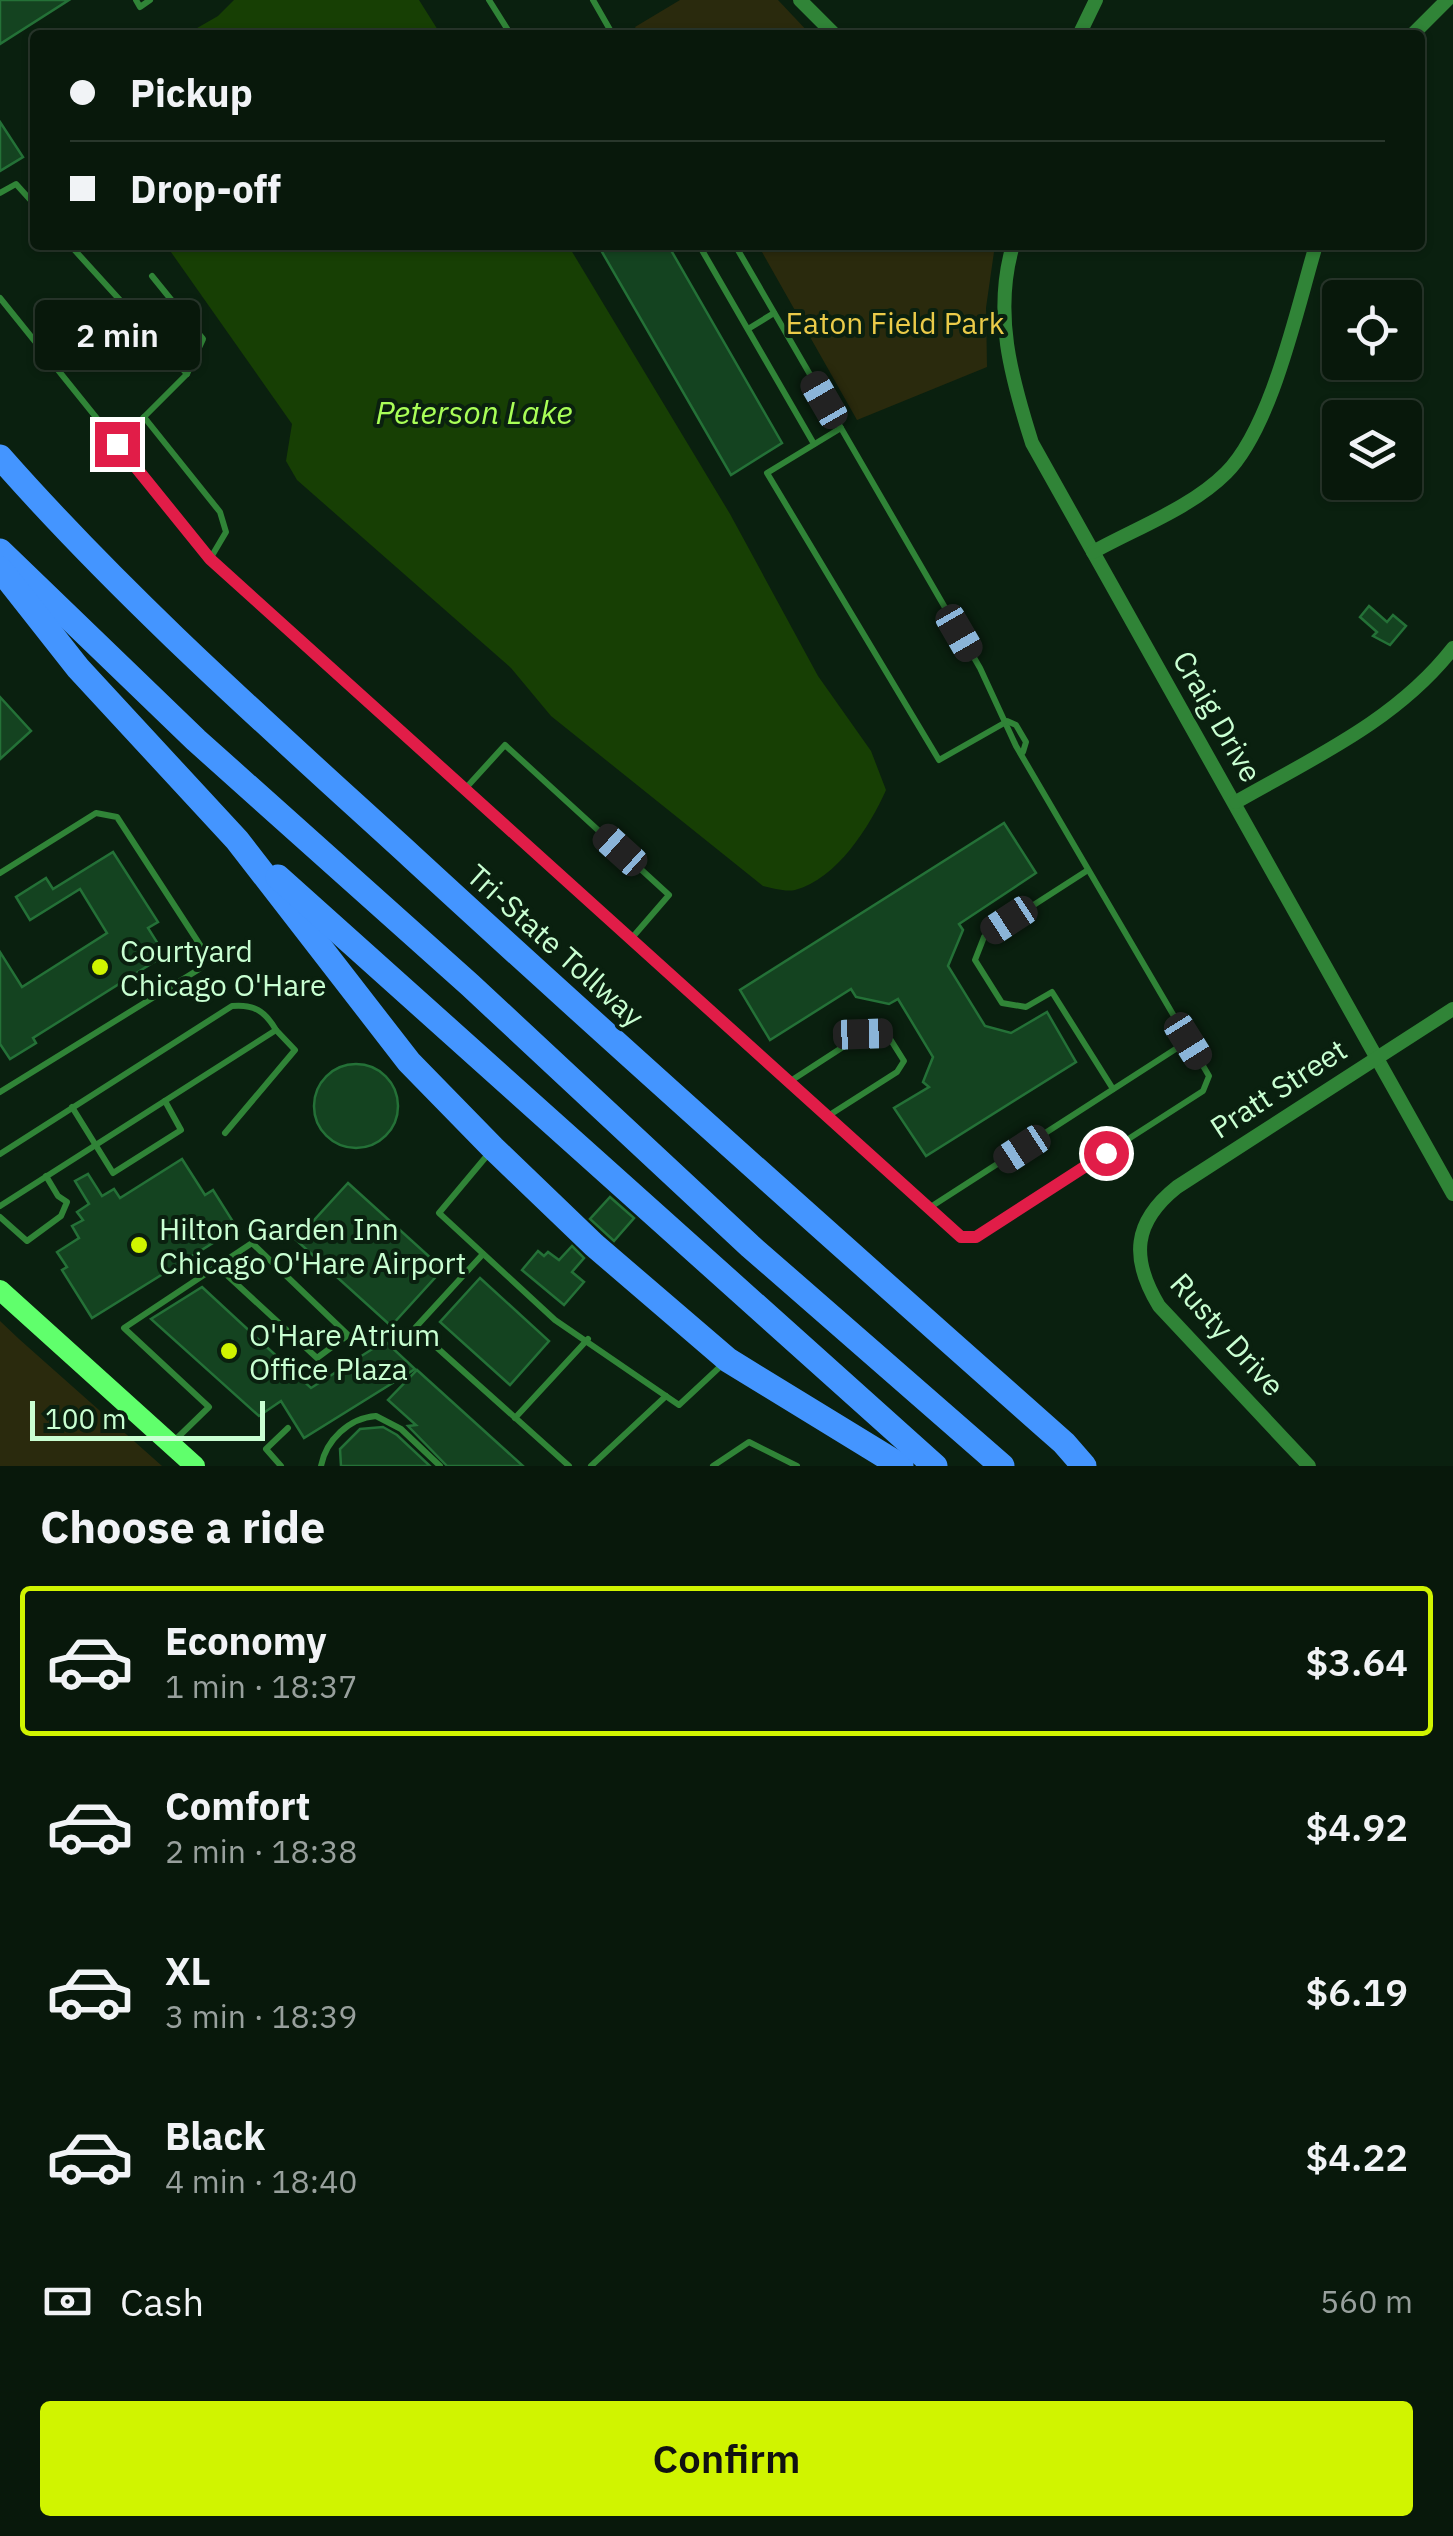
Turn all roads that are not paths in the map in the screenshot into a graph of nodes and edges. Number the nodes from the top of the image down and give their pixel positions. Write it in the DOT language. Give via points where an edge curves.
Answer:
graph roads {
  1 [pos="136,0"];
  2 [pos="150,0"];
  3 [pos="489,0"];
  4 [pos="593,0"];
  5 [pos="800,0"];
  6 [pos="1096,0"];
  7 [pos="1447,0"];
  8 [pos="507,30"];
  9 [pos="610,30"];
  10 [pos="830,30"];
  11 [pos="1082,30"];
  12 [pos="1417,30"];
  13 [pos="0,194"];
  14 [pos="30,200"];
  15 [pos="74,250"];
  16 [pos="703,250"];
  17 [pos="738,250"];
  18 [pos="1011,250"];
  19 [pos="1314,250"];
  20 [pos="152,276"];
  21 [pos="0,298"];
  22 [pos="774,314"];
  23 [pos="748,329"];
  24 [pos="186,374"];
  25 [pos="144,417"];
  26 [pos="841,428"];
  27 [pos="117,444"];
  28 [pos="814,444"];
  29 [pos="0,457"];
  30 [pos="0,551"];
  31 [pos="1093,552"];
  32 [pos="210,559"];
  33 [pos="0,569"];
  34 [pos="1453,648"];
  35 [pos="1007,721"];
  36 [pos="465,789"];
  37 [pos="1236,802"];
  38 [pos="237,840"];
  39 [pos="1088,870"];
  40 [pos="0,874"];
  41 [pos="631,939"];
  42 [pos="1453,1009"];
  43 [pos="276,1030"];
  44 [pos="1188,1041"];
  45 [pos="1377,1056"];
  46 [pos="789,1082"];
  47 [pos="1114,1089"];
  48 [pos="0,1092"];
  49 [pos="165,1101"];
  50 [pos="72,1108"];
  51 [pos="828,1116"];
  52 [pos="225,1134"];
  53 [pos="97,1144"];
  54 [pos="493,1148"];
  55 [pos="0,1154"];
  56 [pos="46,1176"];
  57 [pos="1453,1194"];
  58 [pos="0,1206"];
  59 [pos="930,1208"];
  60 [pos="0,1217"];
  61 [pos="1143,1223"];
  62 [pos="483,1254"];
  63 [pos="217,1266"];
  64 [pos="0,1290"];
  65 [pos="588,1339"];
  66 [pos="728,1360"];
  67 [pos="666,1396"];
  68 [pos="515,1418"];
  69 [pos="288,1428"];
  70 [pos="1064,1443"];
  71 [pos="170,1445"];
  72 [pos="793,1465"];
  73 [pos="195,1466"];
  74 [pos="280,1466"];
  75 [pos="321,1466"];
  76 [pos="440,1466"];
  77 [pos="569,1466"];
  78 [pos="591,1466"];
  79 [pos="712,1466"];
  80 [pos="900,1466"];
  81 [pos="935,1466"];
  82 [pos="1002,1466"];
  83 [pos="1084,1466"];
  84 [pos="1095,1466"];
  85 [pos="1310,1466"];
  1 -- 2 [label="lane" via="140,7"];
  3 -- 8 [label="lane"];
  4 -- 9 [label="lane"];
  5 -- 10 [label="street"];
  6 -- 11 [label="street"];
  7 -- 12 [label="street"];
  13 -- 14 [label="lane" via="16,184"];
  15 -- 24 [label="lane"];
  16 -- 23 [label="lane"];
  17 -- 22 [label="lane"];
  18 -- 31 [label="street, Craig Drive" via="1003,313 1009,370 1032,442"];
  19 -- 31 [label="street" via="1258,429 1226,473"];
  20 -- 24 [label="lane" via="203,339"];
  21 -- 27 [label="lane"];
  22 -- 23 [label="lane"];
  22 -- 26 [label="lane"];
  23 -- 28 [label="lane"];
  24 -- 25 [label="lane"];
  25 -- 27 [label="lane"];
  25 -- 32 [label="lane" via="220,512 226,532"];
  26 -- 28 [label="lane"];
  26 -- 35 [label="lane"];
  27 -- 32 [label="lane"];
  28 -- 35 [label="lane" via="767,472 939,760"];
  29 -- 70 [label="highway, Tri-State Tollway" via="194,658"];
  30 -- 82 [label="highway" via="196,740 750,1246"];
  31 -- 37 [label="street, Craig Drive"];
  32 -- 36 [label="lane"];
  33 -- 38 [label="highway" via="78,668"];
  34 -- 37 [label="street" via="1398,704 1355,735"];
  35 -- 39 [label="lane" via="1026,742 1023,754"];
  36 -- 41 [label="lane"];
  36 -- 41 [label="lane" via="505,745 668,895"];
  37 -- 45 [label="street, Craig Drive"];
  38 -- 54 [label="highway" via="409,1062"];
  38 -- 81 [label="highway"];
  39 -- 44 [label="lane"];
  39 -- 47 [label="lane" via="984,937 975,960 1002,1003 1026,1007 1052,992"];
  40 -- 48 [label="lane" via="96,813 118,817 202,948 202,968"];
  41 -- 46 [label="lane"];
  42 -- 45 [label="street, Pratt Street"];
  43 -- 49 [label="lane"];
  43 -- 50 [label="lane" via="266,1013 232,1006"];
  43 -- 52 [label="lane" via="295,1050"];
  44 -- 47 [label="lane"];
  44 -- 59 [label="lane" via="1209,1076 1204,1090 976,1237 961,1237"];
  45 -- 57 [label="street, Craig Drive"];
  45 -- 61 [label="street, Pratt Street" via="1177,1186"];
  46 -- 51 [label="lane"];
  46 -- 51 [label="lane" via="863,1034 887,1034 904,1060 897,1072"];
  47 -- 59 [label="lane"];
  49 -- 53 [label="lane"];
  49 -- 53 [label="lane" via="181,1130 140,1156 113,1173"];
  50 -- 53 [label="lane"];
  50 -- 55 [label="lane"];
  51 -- 59 [label="lane"];
  53 -- 56 [label="lane"];
  54 -- 62 [label="lane" via="440,1213"];
  54 -- 66 [label="highway"];
  56 -- 58 [label="lane"];
  56 -- 60 [label="lane" via="67,1202 62,1216 27,1241"];
  61 -- 85 [label="street, Rusty Drive" via="1140,1254 1146,1285 1159,1306"];
  62 -- 65 [label="lane" via="555,1320"];
  62 -- 68 [label="lane" via="415,1328"];
  63 -- 63 [label="lane" via="317,1358 348,1334 252,1243"];
  63 -- 71 [label="lane" via="124,1328 209,1408"];
  64 -- 71 [label="main road"];
  65 -- 67 [label="lane"];
  65 -- 68 [label="lane"];
  66 -- 67 [label="lane" via="679,1405"];
  66 -- 80 [label="highway"];
  67 -- 78 [label="lane"];
  68 -- 77 [label="lane"];
  69 -- 74 [label="lane" via="266,1449"];
  70 -- 83 [label="highway, Tri-State Tollway"];
  70 -- 84 [label="highway"];
  71 -- 73 [label="main road"];
  72 -- 79 [label="lane" via="748,1442"];
  75 -- 76 [label="lane" via="348,1426 376,1416 395,1424"];
}
